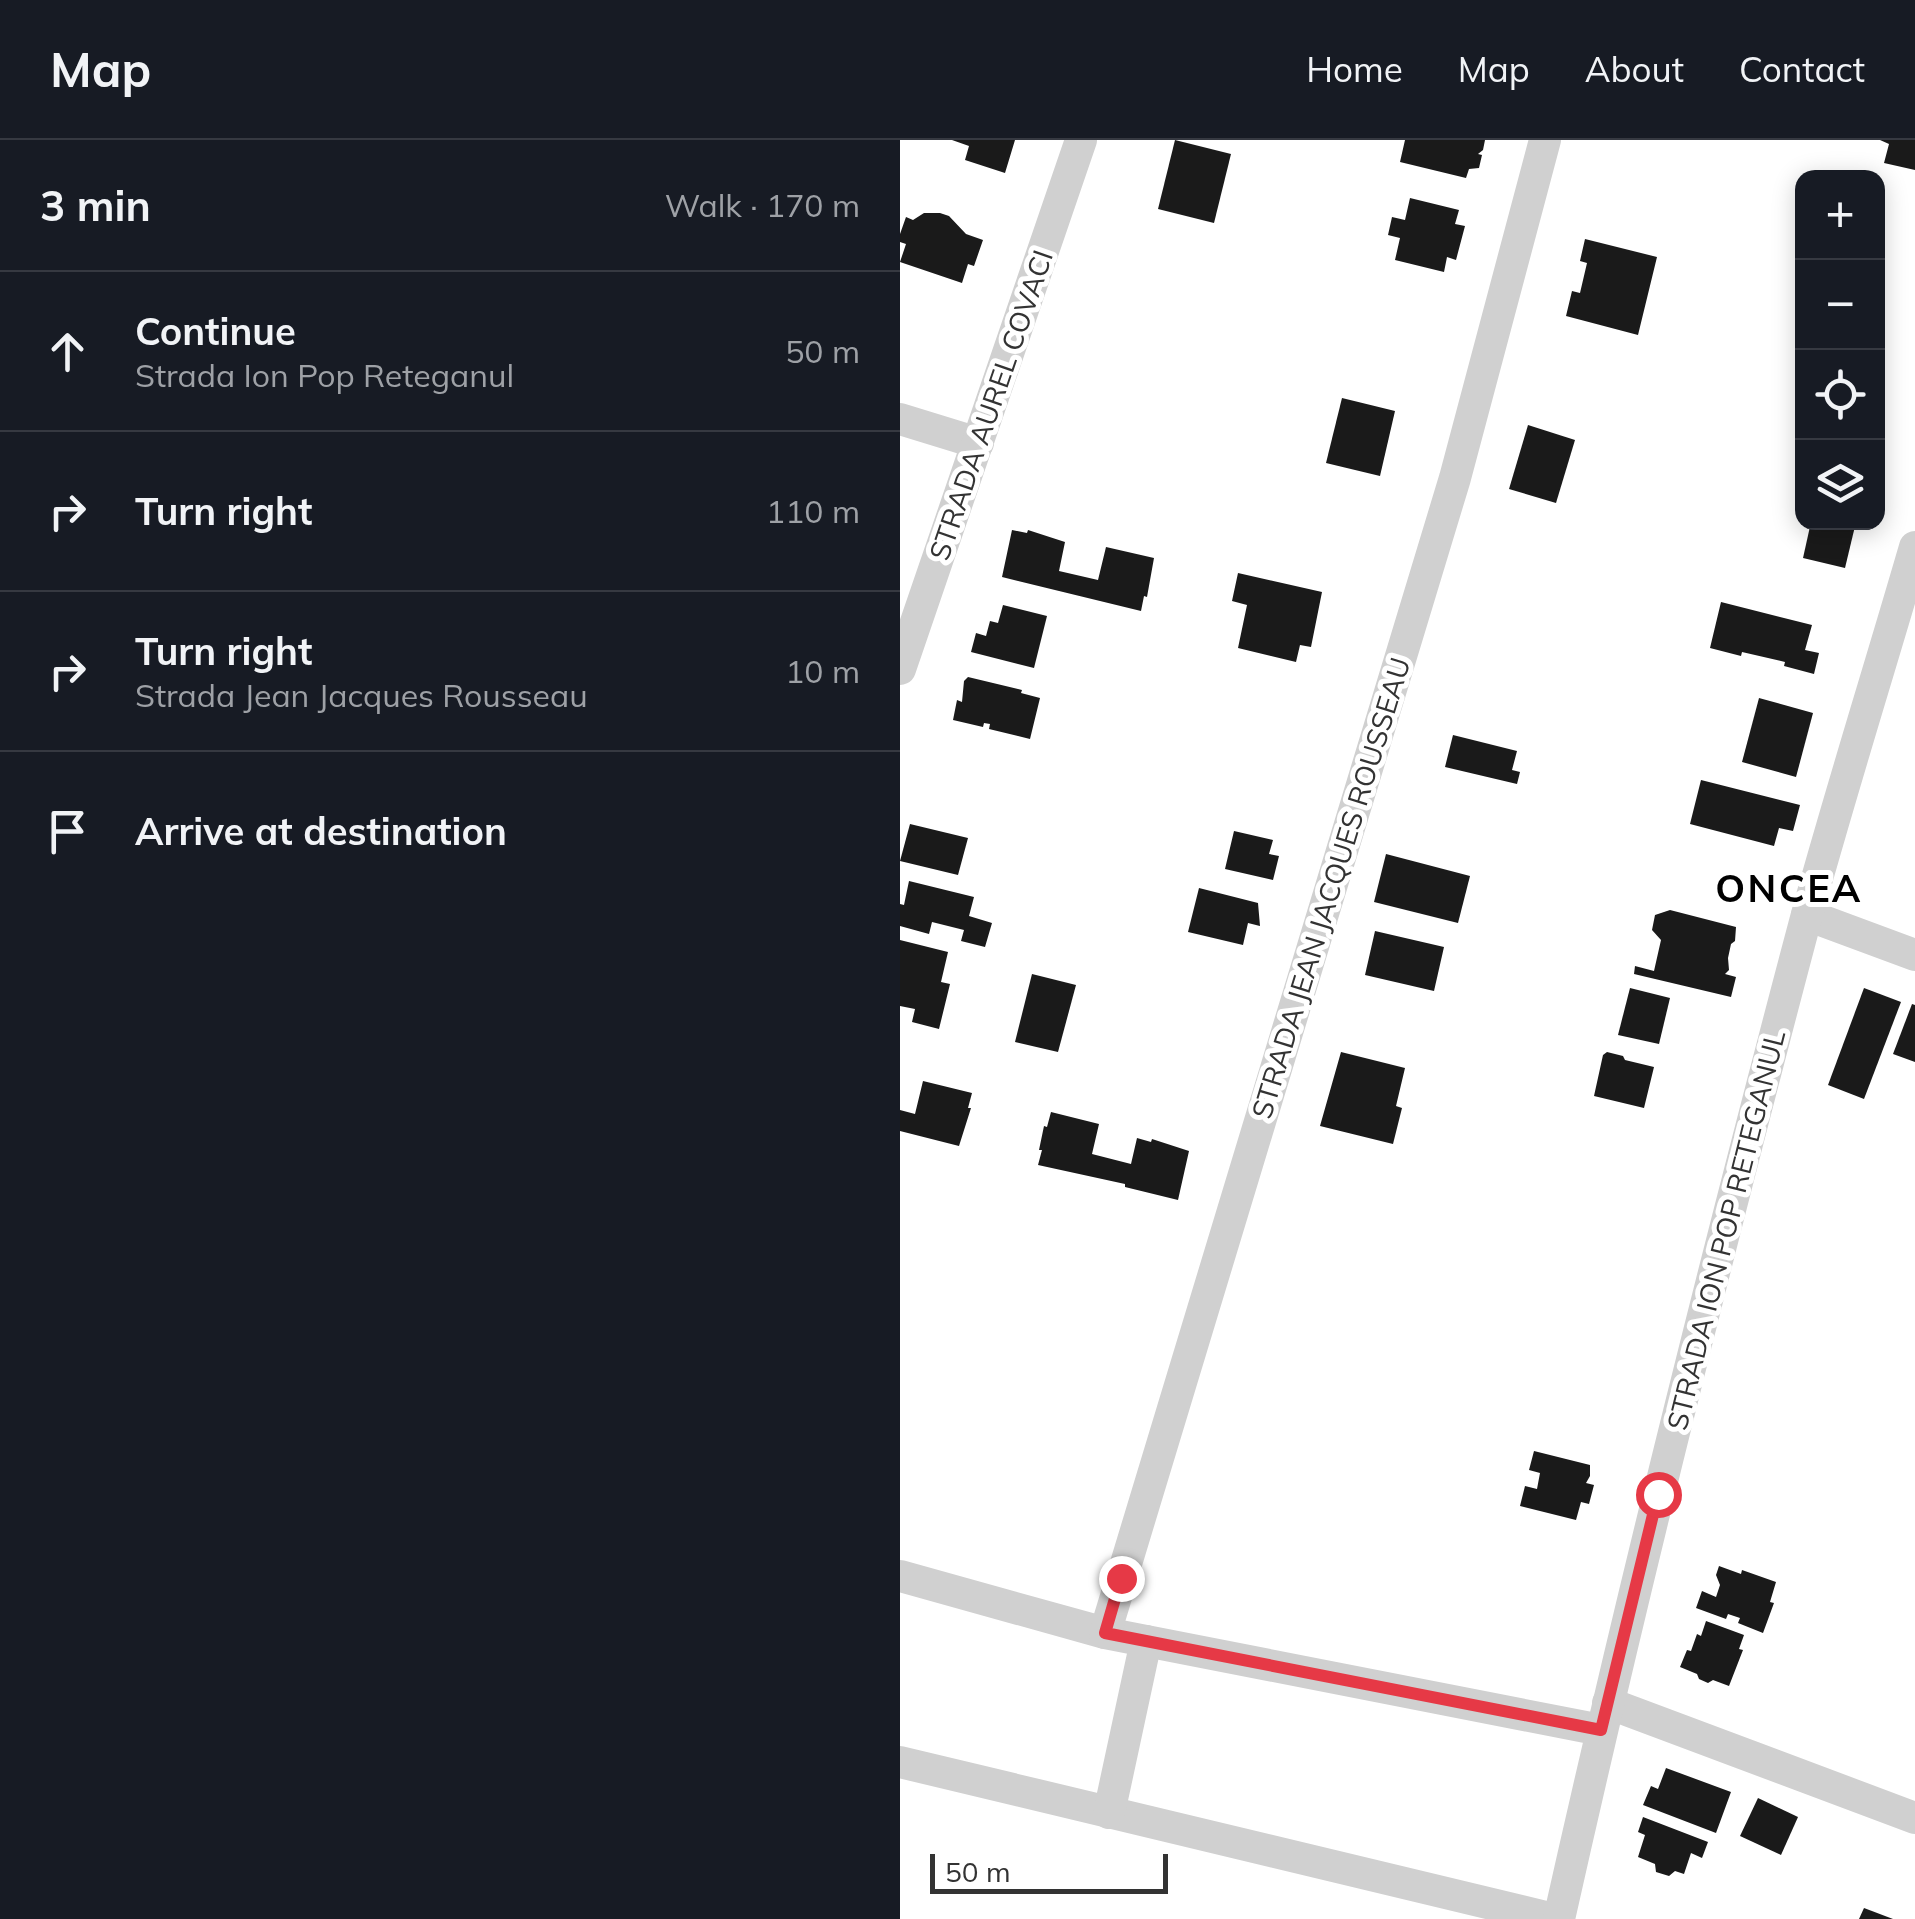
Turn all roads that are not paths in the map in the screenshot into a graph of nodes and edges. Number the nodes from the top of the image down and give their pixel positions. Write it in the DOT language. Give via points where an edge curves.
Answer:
graph roads {
  1 [pos="1081,140"];
  2 [pos="1546,140"];
  3 [pos="900,418"];
  4 [pos="978,443"];
  5 [pos="1915,547"];
  6 [pos="911,601"];
  7 [pos="900,669"];
  8 [pos="1807,915"];
  9 [pos="1915,955"];
  10 [pos="900,1576"];
  11 [pos="1105,1633"];
  12 [pos="1146,1641"];
  13 [pos="1604,1716"];
  14 [pos="900,1762"];
  15 [pos="1109,1813"];
  16 [pos="1915,1818"];
  17 [pos="1557,1919"];
  1 -- 4 [label="street, STRADA AUREL COVACI"];
  2 -- 11 [label="street, STRADA JEAN JACQUES ROUSSEAU" via="1455,478"];
  3 -- 4 [label="street"];
  4 -- 6 [label="street, STRADA AUREL COVACI"];
  5 -- 8 [label="street, STRADA ION POP RETEGANUL"];
  6 -- 7 [label="street, STRADA AUREL COVACI"];
  8 -- 9 [label="street"];
  8 -- 13 [label="street, STRADA ION POP RETEGANUL"];
  10 -- 11 [label="street"];
  11 -- 12 [label="street"];
  12 -- 13 [label="street"];
  12 -- 15 [label="street"];
  13 -- 16 [label="street"];
  13 -- 17 [label="street, STRADA ION POP RETEGANUL"];
  14 -- 15 [label="street"];
  15 -- 17 [label="street"];
}
